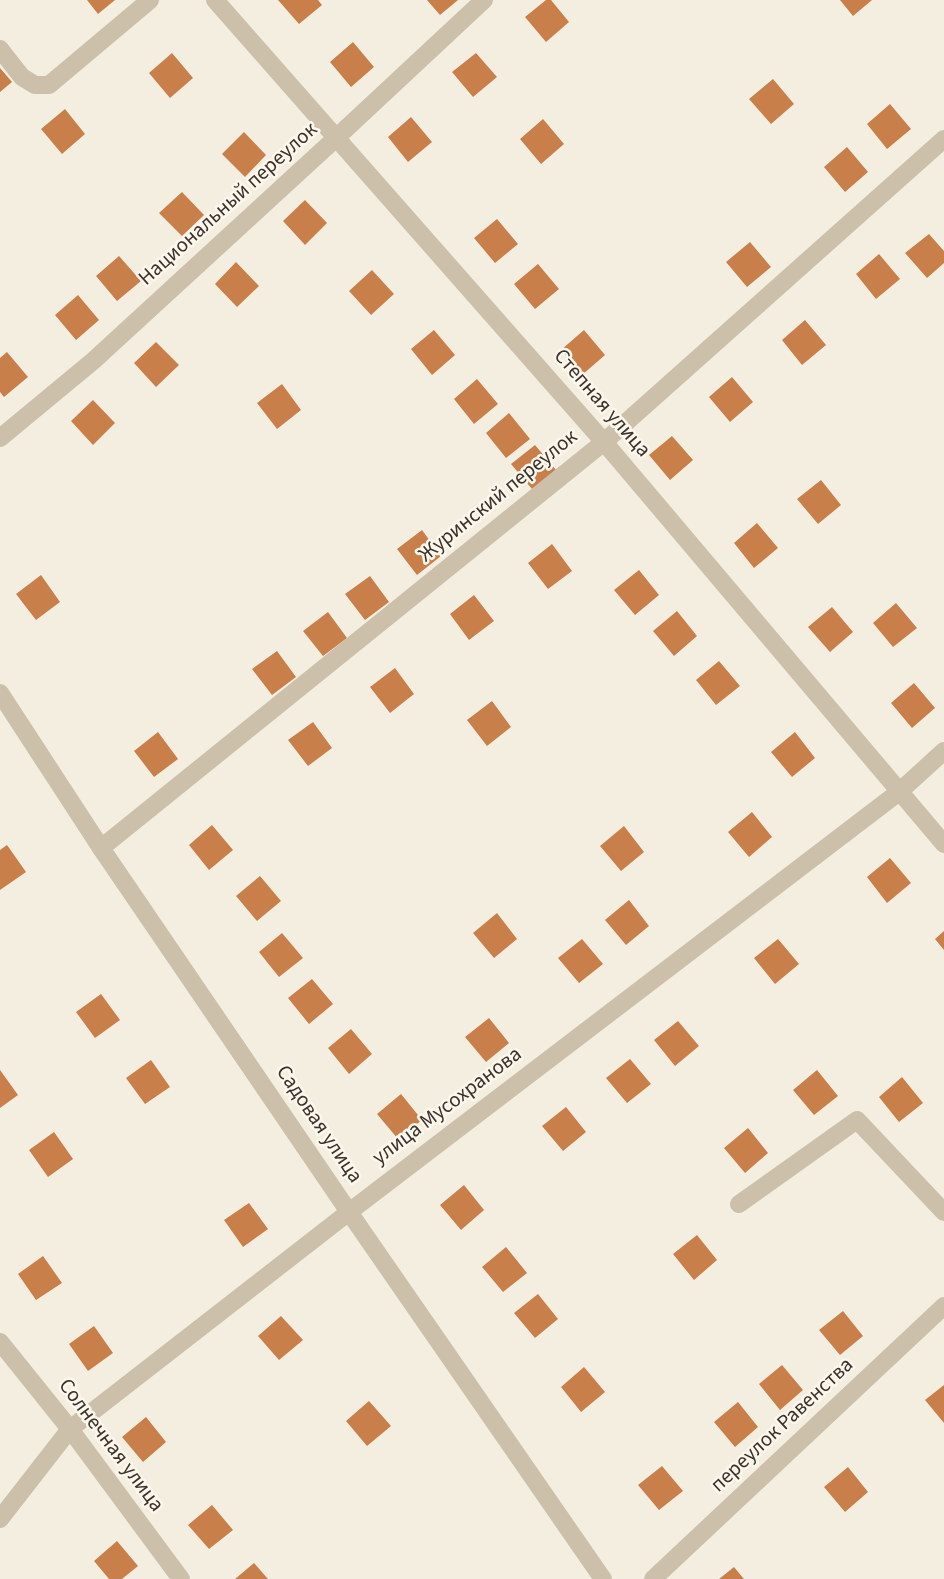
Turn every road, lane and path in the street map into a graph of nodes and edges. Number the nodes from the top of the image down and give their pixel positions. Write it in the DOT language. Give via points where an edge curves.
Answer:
graph roads {
  1 [pos="150,0"];
  2 [pos="215,0"];
  3 [pos="484,0"];
  4 [pos="0,49"];
  5 [pos="336,138"];
  6 [pos="944,139"];
  7 [pos="0,438"];
  8 [pos="604,442"];
  9 [pos="0,693"];
  10 [pos="944,751"];
  11 [pos="899,792"];
  12 [pos="944,844"];
  13 [pos="101,848"];
  14 [pos="739,1204"];
  15 [pos="349,1212"];
  16 [pos="944,1212"];
  17 [pos="944,1306"];
  18 [pos="0,1342"];
  19 [pos="70,1429"];
  20 [pos="0,1519"];
  21 [pos="181,1579"];
  22 [pos="603,1579"];
  23 [pos="653,1579"];
  1 -- 4 [label="street" via="49,85 35,85 22,77"];
  2 -- 5 [label="street, Степная улица"];
  3 -- 5 [label="street, Национальный переулок"];
  5 -- 7 [label="street, Национальный переулок" via="93,361"];
  5 -- 8 [label="street, Степная улица"];
  6 -- 8 [label="street, Журинский переулок"];
  8 -- 11 [label="street, Степная улица"];
  8 -- 13 [label="street, Журинский переулок"];
  9 -- 13 [label="street, Садовая улица"];
  10 -- 11 [label="street, улица Мусохранова"];
  11 -- 12 [label="street, Степная улица"];
  11 -- 15 [label="street, улица Мусохранова"];
  13 -- 15 [label="street, Садовая улица"];
  14 -- 16 [label="street" via="857,1120"];
  15 -- 19 [label="street, улица Мусохранова"];
  15 -- 22 [label="street, Садовая улица"];
  17 -- 23 [label="street, переулок Равенства"];
  18 -- 19 [label="street, Солнечная улица"];
  19 -- 20 [label="street, улица Мусохранова"];
  19 -- 21 [label="street, Солнечная улица"];
}
